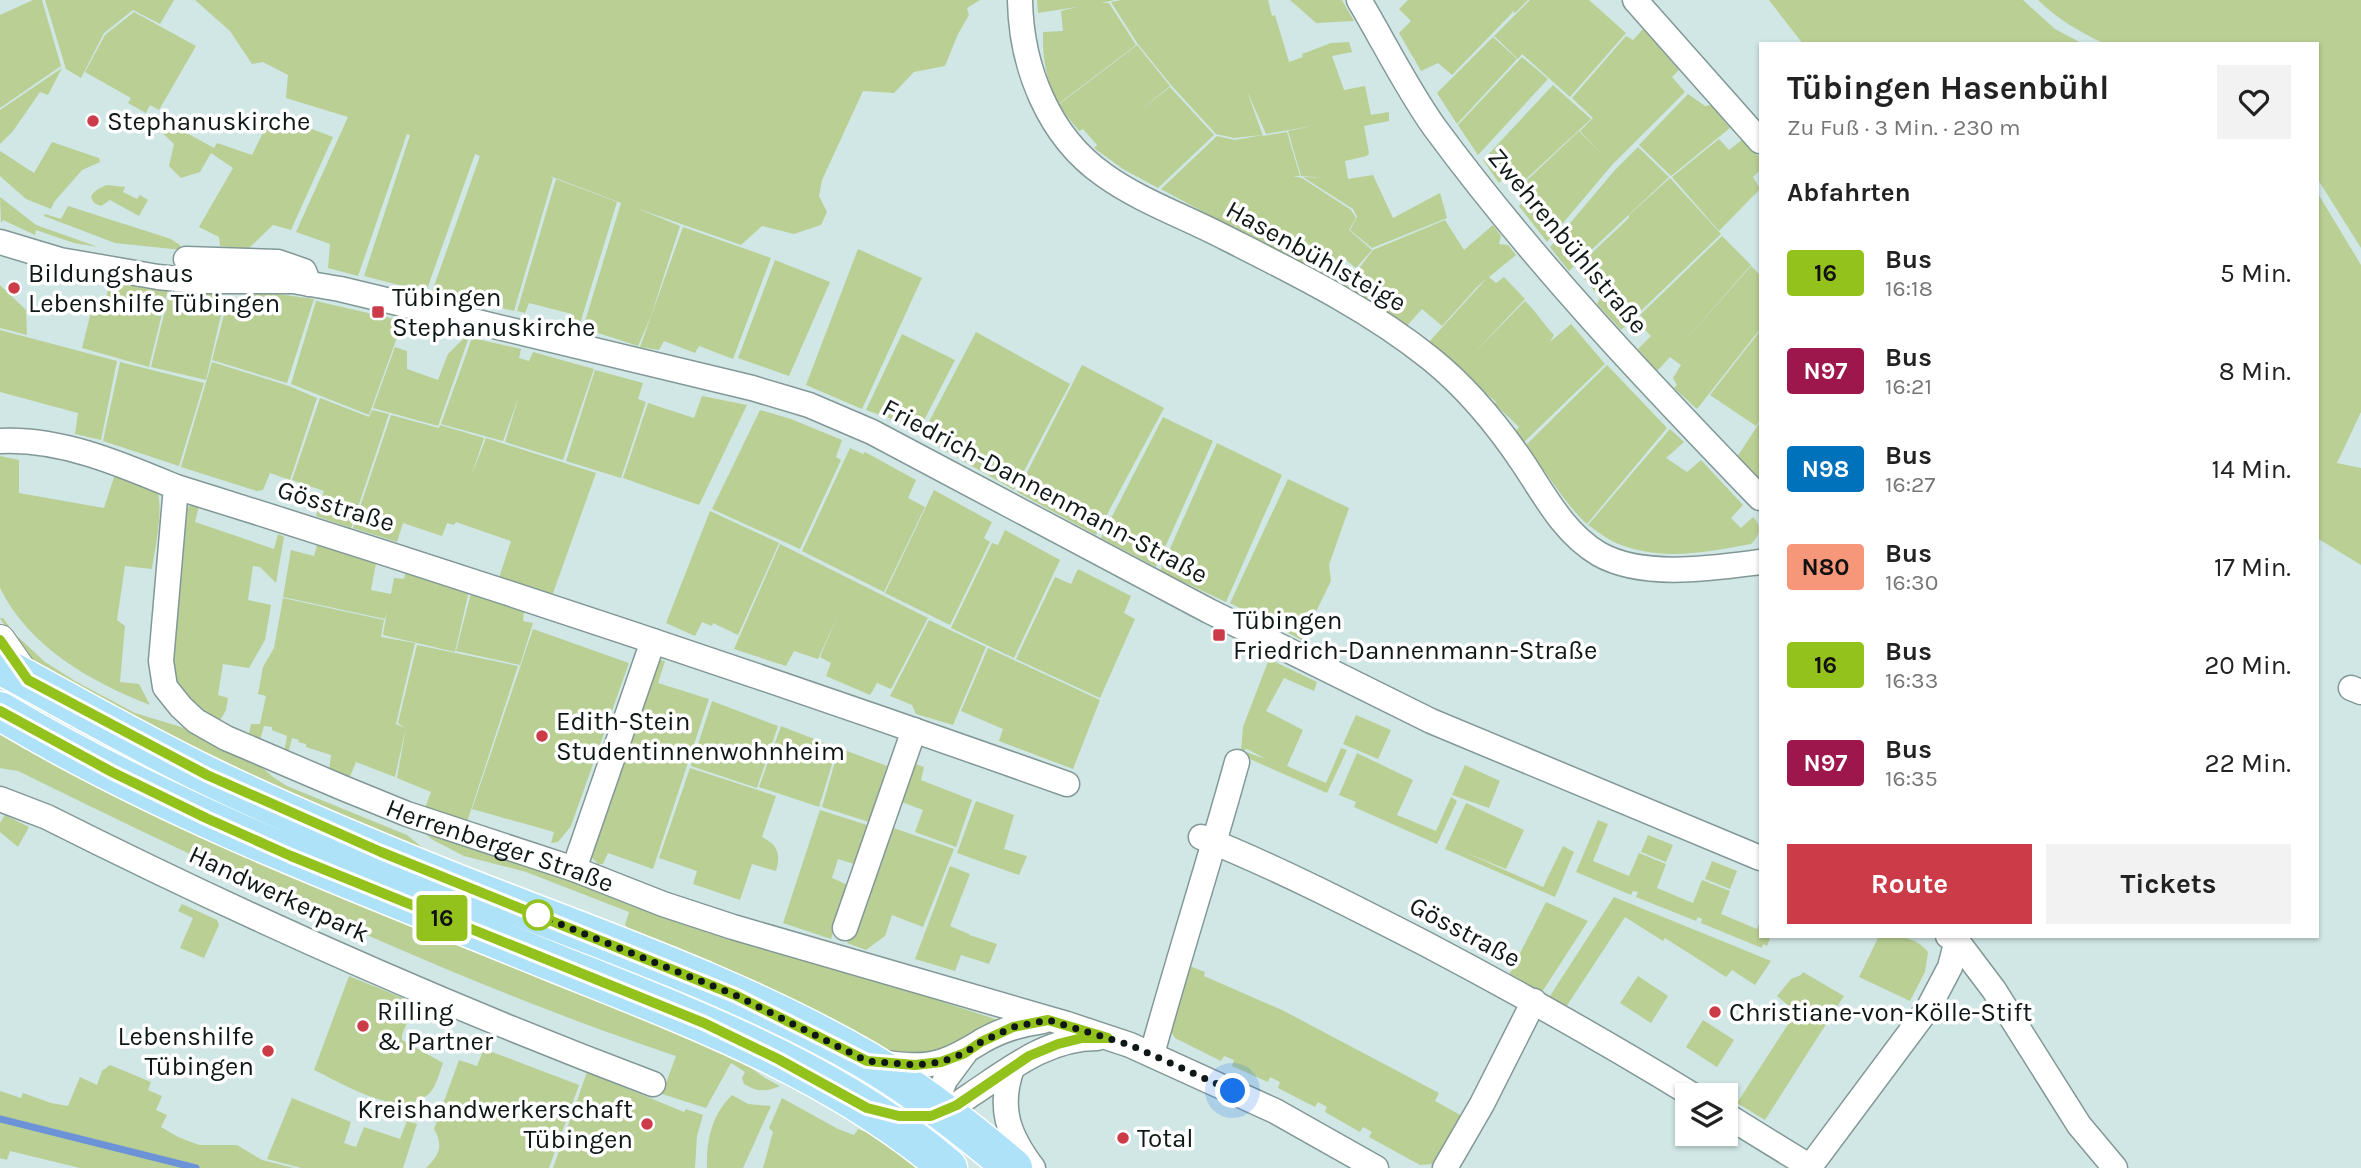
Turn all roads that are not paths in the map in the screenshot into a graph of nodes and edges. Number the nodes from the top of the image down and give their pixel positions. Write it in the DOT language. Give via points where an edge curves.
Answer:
graph roads {
  1 [pos="1020,0"];
  2 [pos="1359,0"];
  3 [pos="1635,0"];
  4 [pos="1759,140"];
  5 [pos="0,242"];
  6 [pos="186,259"];
  7 [pos="309,284"];
  8 [pos="0,441"];
  9 [pos="176,487"];
  10 [pos="1759,497"];
  11 [pos="1759,562"];
  12 [pos="0,640"];
  13 [pos="653,641"];
  14 [pos="14,673"];
  15 [pos="0,711"];
  16 [pos="914,730"];
  17 [pos="1237,762"];
  18 [pos="1067,785"];
  19 [pos="0,799"];
  20 [pos="1208,840"];
  21 [pos="1759,858"];
  22 [pos="575,869"];
  23 [pos="845,928"];
  24 [pos="1955,938"];
  25 [pos="1534,1001"];
  26 [pos="1048,1020"];
  27 [pos="1108,1038"];
  28 [pos="965,1053"];
  29 [pos="1152,1054"];
  30 [pos="867,1061"];
  31 [pos="1012,1068"];
  32 [pos="653,1083"];
  33 [pos="1675,1085"];
  34 [pos="867,1108"];
  35 [pos="936,1111"];
  36 [pos="1738,1122"];
  37 [pos="947,1167"];
  38 [pos="1810,1167"];
  39 [pos="1013,1168"];
  40 [pos="1033,1168"];
  41 [pos="1377,1168"];
  42 [pos="1445,1168"];
  43 [pos="2116,1168"];
  1 -- 11 [label="street, Hasenbühlsteige" via="1029,61 1043,102 1076,151 1121,186 1331,293 1431,359 1488,417 1557,514 1593,550 1619,561 1670,570"];
  2 -- 10 [label="street, Zwehrenbühlstraße" via="1433,125 1535,257"];
  3 -- 4 [label="street"];
  5 -- 7 [label="street, Friedrich-Dannenmann-Straße" via="60,260 158,277"];
  6 -- 7 [label="street, Friedrich-Dannenmann-Straße" via="278,262 304,271"];
  7 -- 21 [label="street, Friedrich-Dannenmann-Straße" via="818,408 1431,721"];
  8 -- 9 [label="street, Gösstraße" via="41,442 82,452"];
  9 -- 13 [label="street, Gösstraße"];
  9 -- 22 [label="street, Herrenberger Straße" via="161,662 165,687 181,708 226,738 343,788"];
  12 -- 14 [label="street"];
  13 -- 16 [label="street, Gösstraße"];
  13 -- 22 [label="street"];
  14 -- 30 [label="main road, Herrenberger Straße" via="295,816 723,990"];
  15 -- 34 [label="main road" via="199,815 704,1023"];
  16 -- 18 [label="street, Gösstraße"];
  16 -- 23 [label="street"];
  17 -- 20 [label="street"];
  19 -- 32 [label="street, Handwerkerpark" via="363,966"];
  20 -- 25 [label="street, Gösstraße" via="1259,860"];
  20 -- 29 [label="street"];
  22 -- 26 [label="street, Herrenberger Straße" via="733,927"];
  24 -- 38 [label="street" via="1950,967 1924,1016"];
  24 -- 43 [label="street" via="1994,990 2079,1125"];
  25 -- 33 [label="street, Gösstraße"];
  25 -- 42 [label="street"];
  26 -- 27 [label="street, Herrenberger Straße"];
  26 -- 28 [label="street, Herrenberger Straße" via="1013,1027"];
  27 -- 29 [label="street, Herrenberger Straße"];
  27 -- 31 [label="street, Herrenberger Straße" via="1058,1044"];
  28 -- 30 [label="street, Herrenberger Straße" via="929,1064"];
  28 -- 35 [label="street, Herrenberger Straße" via="945,1080"];
  29 -- 41 [label="street, Herrenberger Straße" via="1275,1111"];
  30 -- 35 [label="main road, Herrenberger Straße"];
  31 -- 35 [label="street, Herrenberger Straße"];
  31 -- 40 [label="street" via="1005,1096 1008,1126"];
  34 -- 35 [label="street" via="899,1116"];
  34 -- 37 [label="main road"];
  35 -- 37 [label="street" via="932,1139"];
  35 -- 39 [label="main road"];
  36 -- 38 [label="street"];
}
